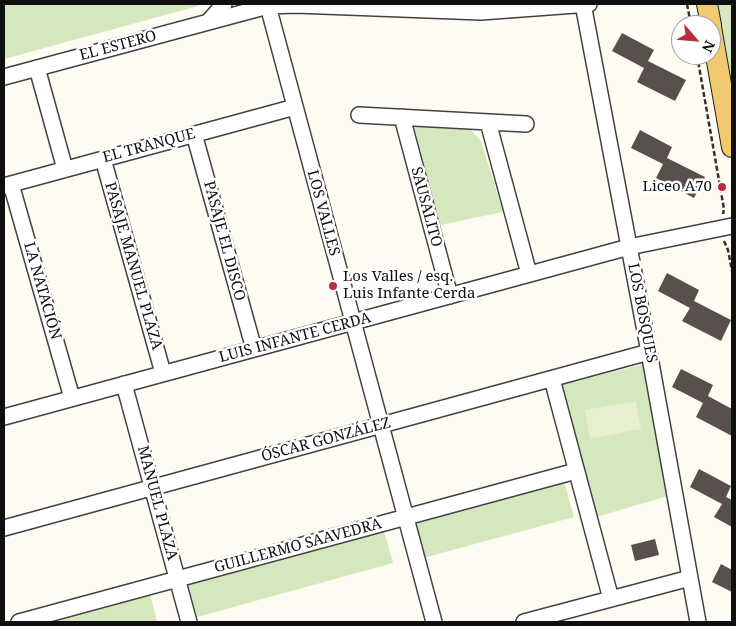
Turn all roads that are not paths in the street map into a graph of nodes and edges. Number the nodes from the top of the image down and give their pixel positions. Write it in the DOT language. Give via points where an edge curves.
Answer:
graph roads {
  1 [pos="224,4"];
  2 [pos="583,4"];
  3 [pos="590,4"];
  4 [pos="268,6"];
  5 [pos="209,21"];
  6 [pos="718,65"];
  7 [pos="37,68"];
  8 [pos="4,77"];
  9 [pos="295,107"];
  10 [pos="359,115"];
  11 [pos="402,117"];
  12 [pos="488,122"];
  13 [pos="526,124"];
  14 [pos="194,134"];
  15 [pos="732,146"];
  16 [pos="104,159"];
  17 [pos="66,169"];
  18 [pos="7,185"];
  19 [pos="726,227"];
  20 [pos="629,247"];
  21 [pos="529,274"];
  22 [pos="450,296"];
  23 [pos="353,322"];
  24 [pos="254,349"];
  25 [pos="649,352"];
  26 [pos="163,373"];
  27 [pos="552,379"];
  28 [pos="124,384"];
  29 [pos="72,398"];
  30 [pos="4,417"];
  31 [pos="381,425"];
  32 [pos="576,470"];
  33 [pos="152,488"];
  34 [pos="406,517"];
  35 [pos="4,528"];
  36 [pos="690,578"];
  37 [pos="178,579"];
  38 [pos="611,599"];
  39 [pos="19,622"];
  40 [pos="189,622"];
  41 [pos="434,622"];
  42 [pos="524,622"];
  43 [pos="698,622"];
  1 -- 5 [label="street"];
  2 -- 3 [label="street, EL ESTERO"];
  2 -- 4 [label="street, EL ESTERO" via="481,12"];
  2 -- 20 [label="street, LOS BOSQUES"];
  4 -- 5 [label="street, EL ESTERO"];
  4 -- 9 [label="street, LOS VALLES"];
  5 -- 7 [label="street, EL ESTERO"];
  6 -- 15 [label="main road"];
  7 -- 8 [label="street, EL ESTERO"];
  7 -- 17 [label="street"];
  9 -- 14 [label="street, EL TRANQUE"];
  9 -- 23 [label="street, LOS VALLES"];
  10 -- 11 [label="street"];
  11 -- 12 [label="street"];
  11 -- 22 [label="street, SAUSALITO"];
  12 -- 13 [label="street"];
  12 -- 21 [label="street"];
  14 -- 16 [label="street, EL TRANQUE"];
  14 -- 24 [label="street, PASAJE EL DISCO"];
  16 -- 17 [label="street, EL TRANQUE"];
  16 -- 26 [label="street, PASAJE MANUEL PLAZA"];
  17 -- 18 [label="street, EL TRANQUE"];
  18 -- 29 [label="street, LA NATACIÓN"];
  19 -- 20 [label="street, LUIS INFANTE CERDA"];
  20 -- 21 [label="street, LUIS INFANTE CERDA"];
  20 -- 25 [label="street, LOS BOSQUES"];
  21 -- 22 [label="street, LUIS INFANTE CERDA"];
  22 -- 23 [label="street, LUIS INFANTE CERDA"];
  23 -- 24 [label="street, LUIS INFANTE CERDA"];
  23 -- 31 [label="street, LOS VALLES"];
  24 -- 26 [label="street, LUIS INFANTE CERDA"];
  25 -- 27 [label="street, ÓSCAR GONZÁLEZ"];
  25 -- 36 [label="street, LOS BOSQUES"];
  26 -- 28 [label="street, LUIS INFANTE CERDA"];
  27 -- 31 [label="street, ÓSCAR GONZÁLEZ"];
  27 -- 32 [label="street"];
  28 -- 29 [label="street, LUIS INFANTE CERDA"];
  28 -- 33 [label="street, MANUEL PLAZA"];
  29 -- 30 [label="street, LUIS INFANTE CERDA"];
  31 -- 33 [label="street, ÓSCAR GONZÁLEZ"];
  31 -- 34 [label="street, LOS VALLES"];
  32 -- 34 [label="street, GUILLERMO SAAVEDRA"];
  32 -- 38 [label="street"];
  33 -- 35 [label="street, ÓSCAR GONZÁLEZ"];
  33 -- 37 [label="street, MANUEL PLAZA"];
  34 -- 37 [label="street, GUILLERMO SAAVEDRA"];
  34 -- 41 [label="street, LOS VALLES"];
  36 -- 38 [label="street"];
  36 -- 43 [label="street, LOS BOSQUES"];
  37 -- 39 [label="street, GUILLERMO SAAVEDRA"];
  37 -- 40 [label="street, MANUEL PLAZA"];
  38 -- 42 [label="street"];
}
